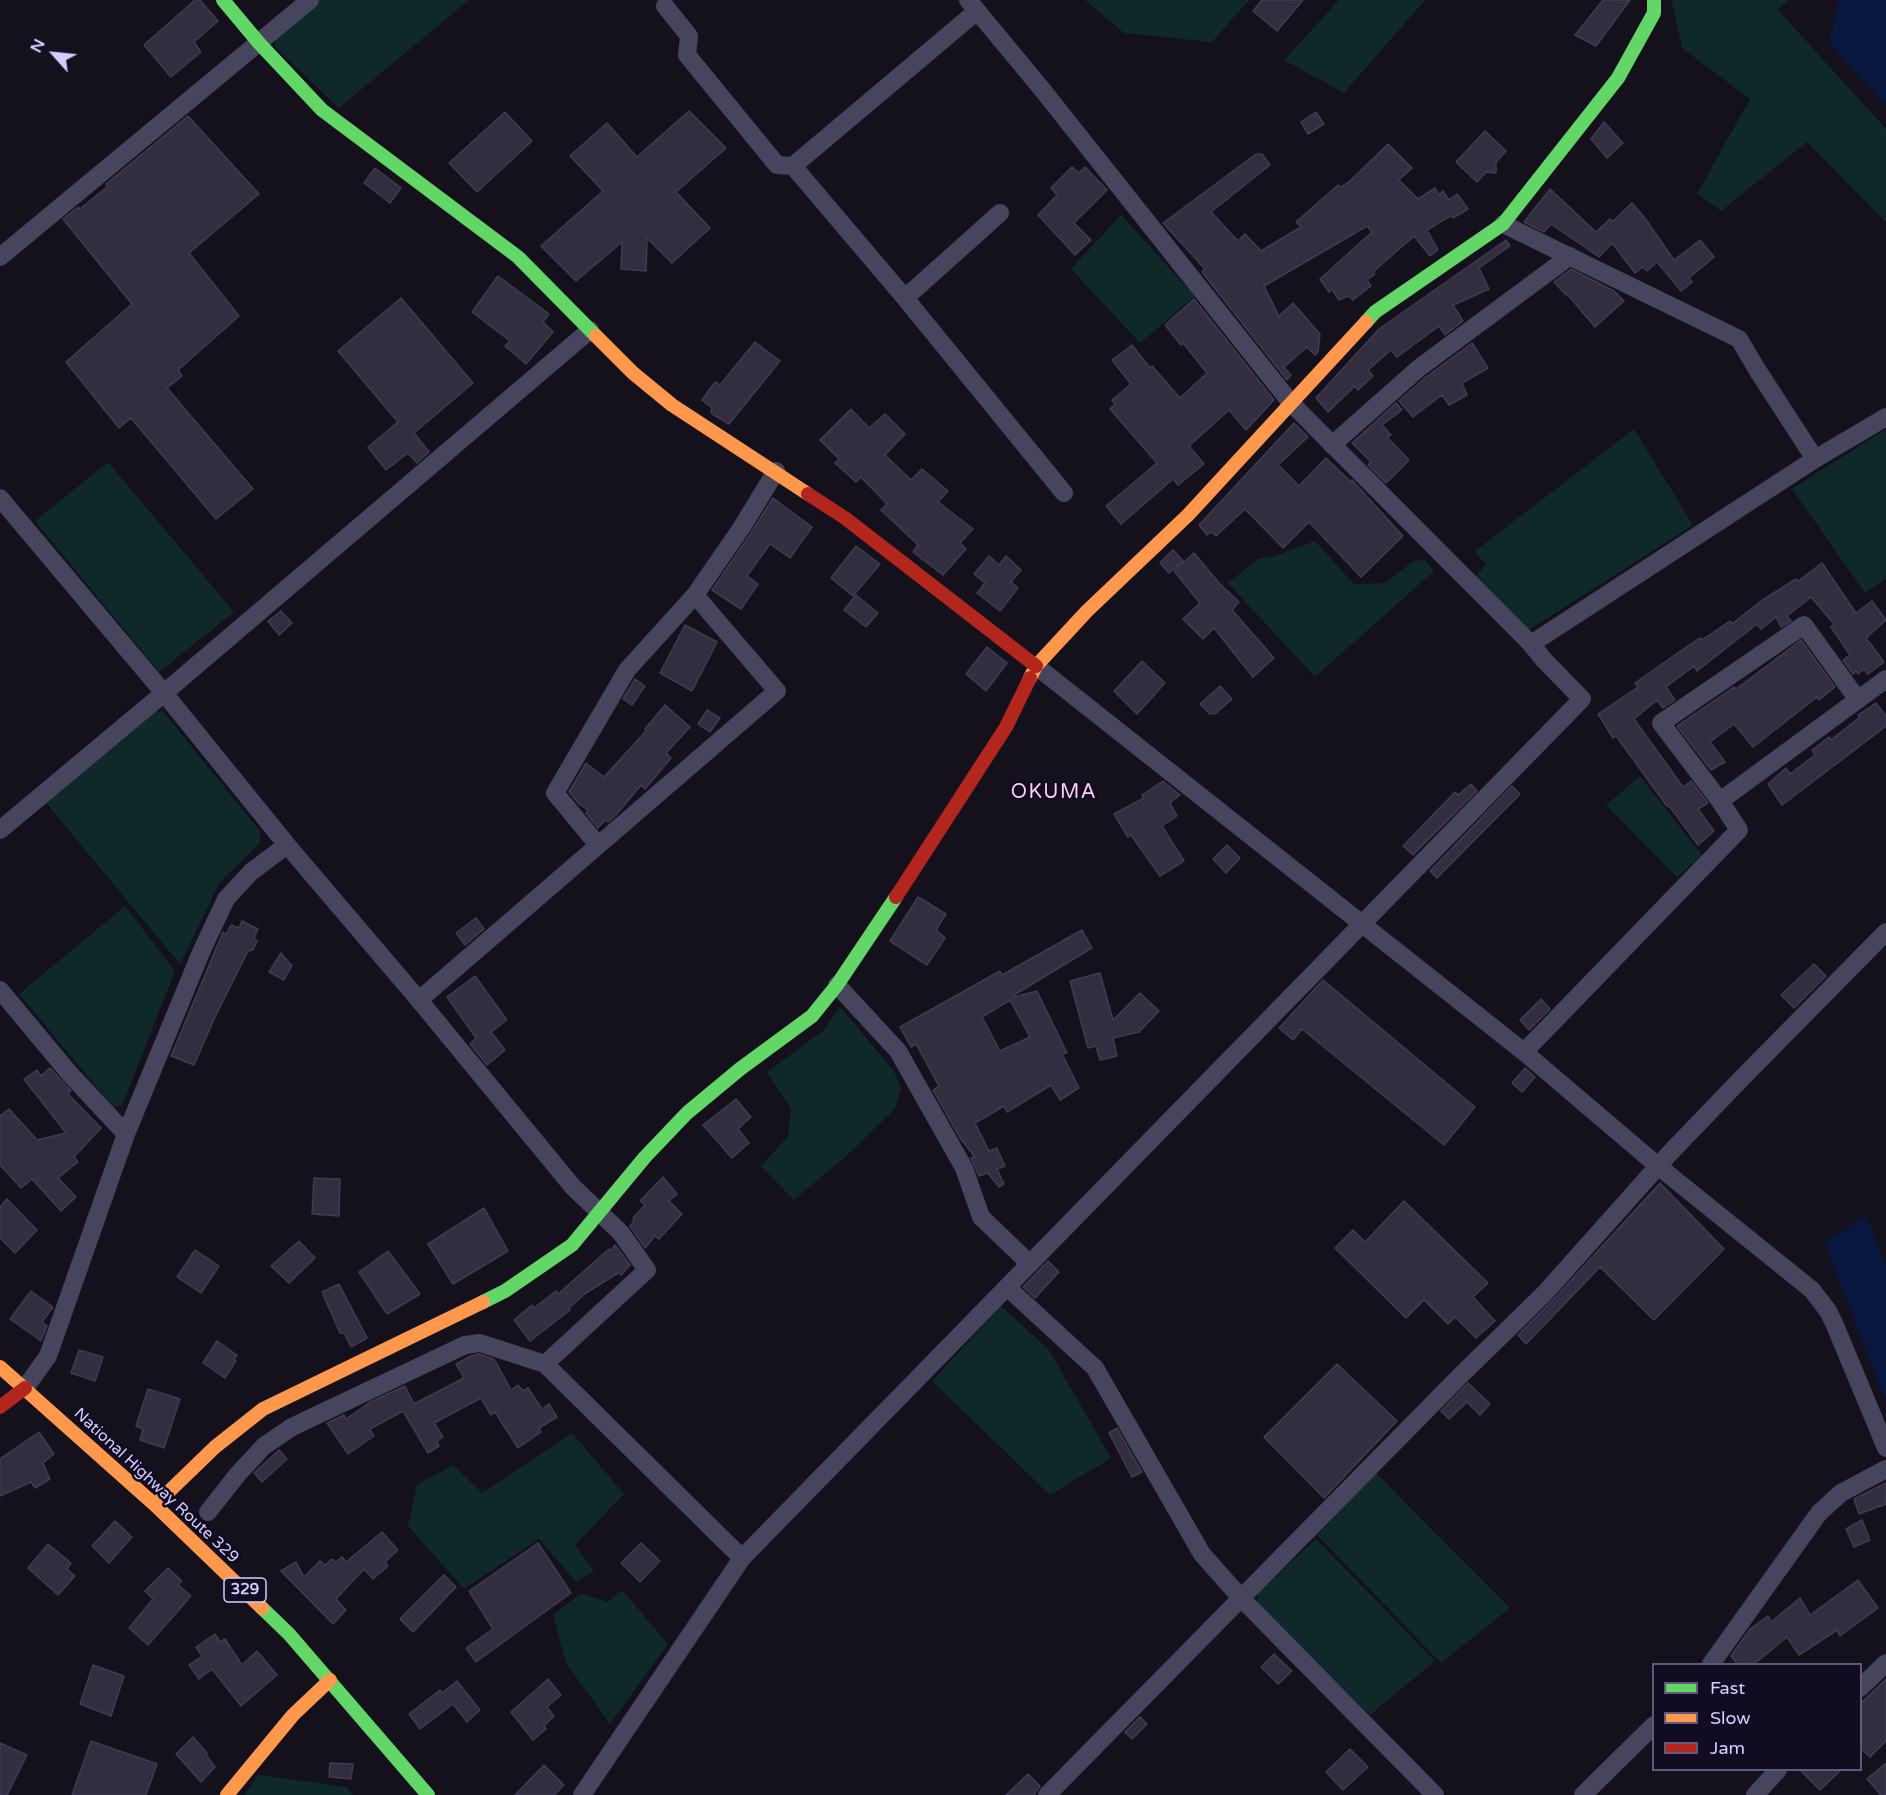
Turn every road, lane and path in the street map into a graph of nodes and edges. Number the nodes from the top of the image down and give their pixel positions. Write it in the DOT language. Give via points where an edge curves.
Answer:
graph roads {
  1 [pos="223,0"];
  2 [pos="310,0"];
  3 [pos="1654,0"];
  4 [pos="972,5"];
  5 [pos="665,6"];
  6 [pos="259,43"];
  7 [pos="793,166"];
  8 [pos="1000,213"];
  9 [pos="1503,224"];
  10 [pos="1570,256"];
  11 [pos="0,257"];
  12 [pos="905,298"];
  13 [pos="590,330"];
  14 [pos="1291,403"];
  15 [pos="1886,417"];
  16 [pos="1332,445"];
  17 [pos="1815,459"];
  18 [pos="776,471"];
  19 [pos="1064,493"];
  20 [pos="0,498"];
  21 [pos="695,595"];
  22 [pos="1531,644"];
  23 [pos="1036,666"];
  24 [pos="1886,679"];
  25 [pos="164,693"];
  26 [pos="1858,700"];
  27 [pos="1719,801"];
  28 [pos="0,830"];
  29 [pos="287,845"];
  30 [pos="598,845"];
  31 [pos="1363,923"];
  32 [pos="1886,932"];
  33 [pos="837,985"];
  34 [pos="0,990"];
  35 [pos="419,1000"];
  36 [pos="1524,1052"];
  37 [pos="126,1134"];
  38 [pos="1658,1166"];
  39 [pos="599,1211"];
  40 [pos="1030,1264"];
  41 [pos="1006,1287"];
  42 [pos="546,1364"];
  43 [pos="0,1367"];
  44 [pos="25,1388"];
  45 [pos="0,1407"];
  46 [pos="245,1423"];
  47 [pos="264,1446"];
  48 [pos="1886,1448"];
  49 [pos="1886,1469"];
  50 [pos="155,1505"];
  51 [pos="208,1512"];
  52 [pos="742,1558"];
  53 [pos="1241,1598"];
  54 [pos="1712,1663"];
  55 [pos="1886,1663"];
  56 [pos="330,1680"];
  57 [pos="1862,1686"];
  58 [pos="1652,1726"];
  59 [pos="1777,1771"];
  60 [pos="227,1795"];
  61 [pos="428,1795"];
  62 [pos="582,1795"];
  63 [pos="1047,1795"];
  64 [pos="1435,1795"];
  65 [pos="1583,1795"];
  66 [pos="1755,1795"];
  1 -- 6 [label="main road"];
  2 -- 6 [label="street"];
  3 -- 9 [label="main road" via="1654,14 1618,78"];
  4 -- 7 [label="street"];
  4 -- 14 [label="street"];
  5 -- 7 [label="street" via="689,36 687,55 777,165"];
  6 -- 11 [label="street"];
  6 -- 13 [label="main road" via="322,110 518,257"];
  7 -- 12 [label="street"];
  8 -- 12 [label="street"];
  9 -- 10 [label="street"];
  9 -- 14 [label="main road" via="1375,312"];
  10 -- 16 [label="street" via="1419,368"];
  10 -- 17 [label="street" via="1739,339"];
  12 -- 19 [label="street"];
  13 -- 18 [label="main road" via="672,405"];
  13 -- 25 [label="street"];
  14 -- 16 [label="street"];
  14 -- 23 [label="main road" via="1188,515 1087,611"];
  15 -- 17 [label="street"];
  16 -- 22 [label="street"];
  17 -- 22 [label="street"];
  18 -- 21 [label="street"];
  18 -- 23 [label="main road" via="845,518"];
  20 -- 25 [label="street"];
  21 -- 30 [label="street" via="627,670 555,793"];
  21 -- 30 [label="street" via="777,691"];
  22 -- 31 [label="street" via="1582,699"];
  23 -- 31 [label="street"];
  23 -- 33 [label="main road" via="1006,727"];
  24 -- 26 [label="street"];
  25 -- 28 [label="street"];
  25 -- 29 [label="street"];
  26 -- 27 [label="street"];
  26 -- 27 [label="street" via="1804,625 1661,723"];
  27 -- 36 [label="street" via="1739,831"];
  29 -- 35 [label="street"];
  29 -- 37 [label="street" via="251,872 226,899"];
  30 -- 35 [label="street"];
  31 -- 36 [label="street"];
  31 -- 40 [label="street"];
  32 -- 38 [label="street"];
  33 -- 39 [label="main road" via="812,1016 687,1113"];
  33 -- 40 [label="street" via="898,1051 964,1168 981,1217"];
  34 -- 37 [label="street"];
  35 -- 39 [label="street" via="573,1187"];
  36 -- 38 [label="street"];
  37 -- 44 [label="street" via="48,1356"];
  38 -- 48 [label="street" via="1802,1281 1822,1302"];
  38 -- 53 [label="street" via="1544,1294"];
  39 -- 42 [label="street" via="621,1233 647,1270"];
  39 -- 46 [label="main road" via="572,1245 505,1291 263,1408"];
  40 -- 41 [label="street"];
  41 -- 52 [label="street"];
  41 -- 53 [label="street" via="1095,1368 1203,1554"];
  42 -- 47 [label="street" via="480,1343 465,1345 292,1427"];
  42 -- 52 [label="street"];
  43 -- 44 [label="main road, National Highway Route 329 / 329"];
  44 -- 45 [label="main road"];
  44 -- 50 [label="main road, National Highway Route 329 / 329"];
  46 -- 47 [label="street"];
  46 -- 50 [label="main road"];
  47 -- 51 [label="street"];
  49 -- 54 [label="street" via="1841,1493 1819,1513"];
  50 -- 56 [label="main road, National Highway Route 329 / 329" via="295,1639"];
  52 -- 62 [label="street"];
  53 -- 63 [label="street"];
  53 -- 64 [label="street"];
  55 -- 57 [label="street"];
  56 -- 60 [label="main road" via="287,1721"];
  56 -- 61 [label="main road, National Highway Route 329 / 329"];
  58 -- 65 [label="street"];
  59 -- 66 [label="street"];
}
